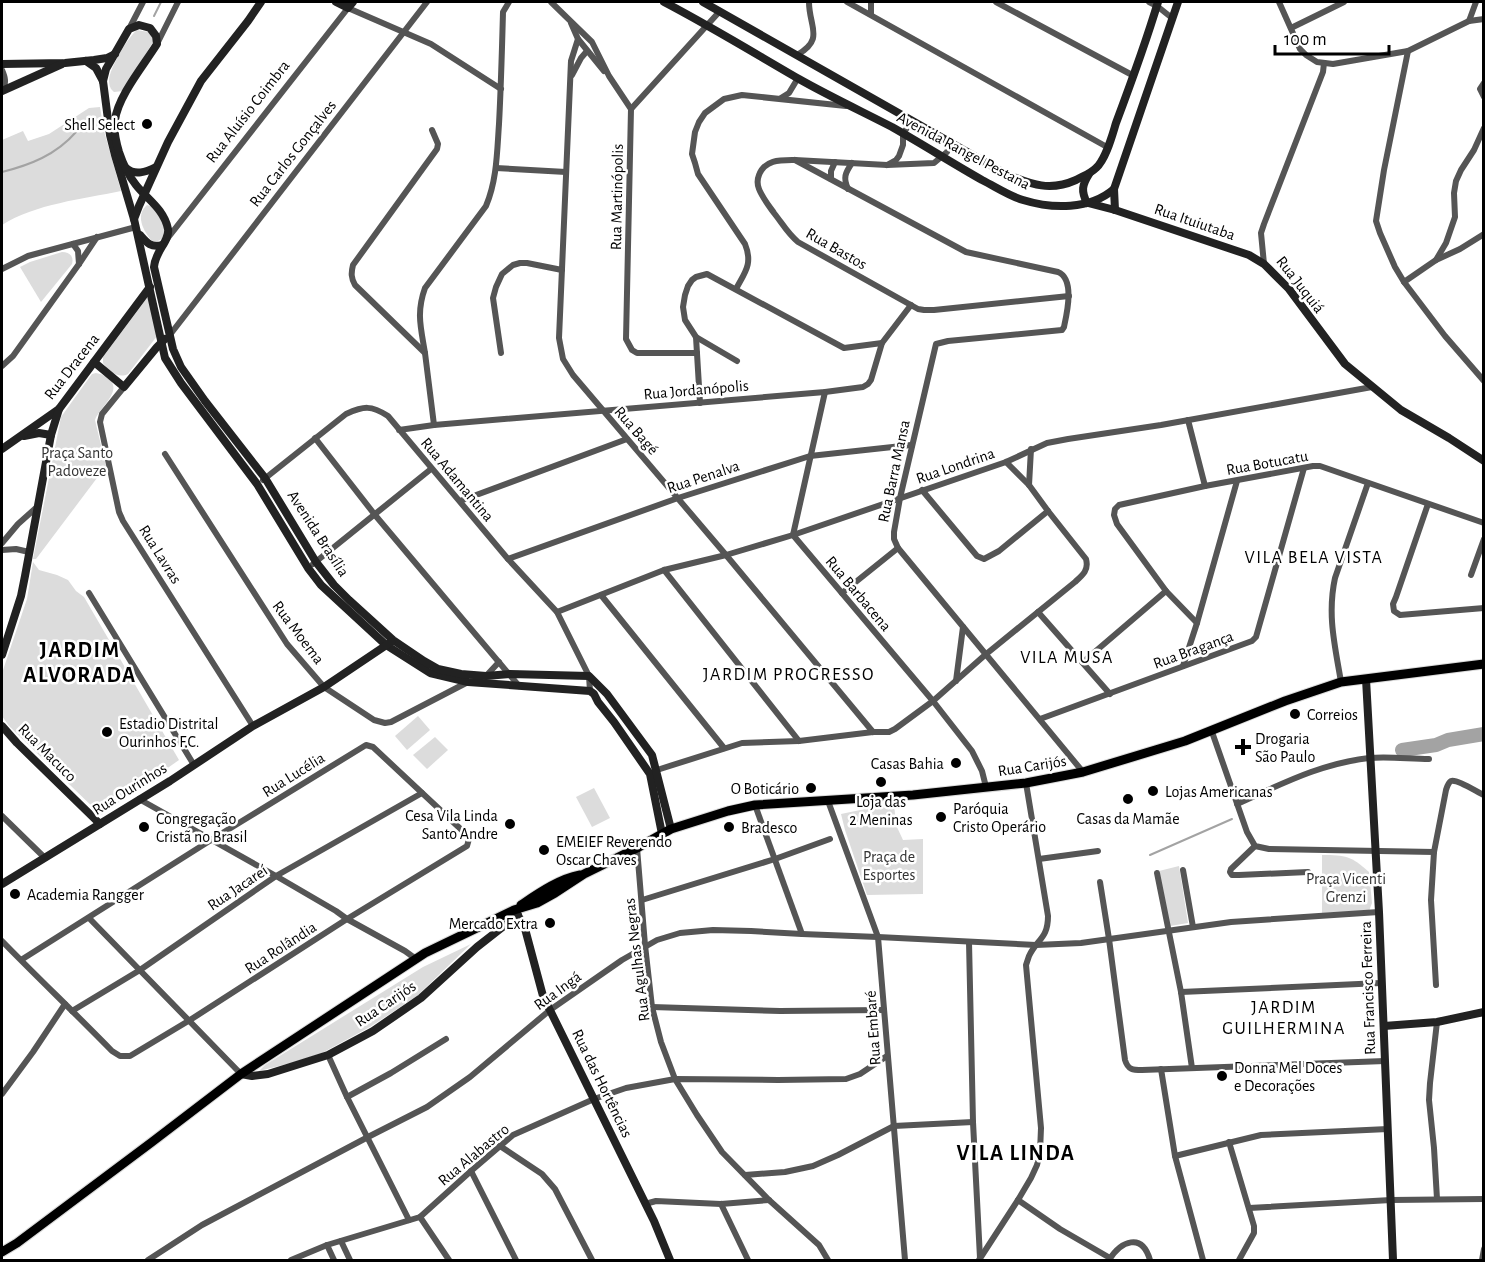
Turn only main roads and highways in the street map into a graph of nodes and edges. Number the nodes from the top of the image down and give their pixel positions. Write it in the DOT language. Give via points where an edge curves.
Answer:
graph roads {
  1 [pos="261,2"];
  2 [pos="337,2"];
  3 [pos="664,2"];
  4 [pos="703,2"];
  5 [pos="1178,2"];
  6 [pos="1155,3"];
  7 [pos="350,5"];
  8 [pos="115,53"];
  9 [pos="86,61"];
  10 [pos="65,63"];
  11 [pos="2,64"];
  12 [pos="104,84"];
  13 [pos="2,90"];
  14 [pos="126,92"];
  15 [pos="156,167"];
  16 [pos="125,168"];
  17 [pos="1089,173"];
  18 [pos="1114,189"];
  19 [pos="144,194"];
  20 [pos="1087,203"];
  21 [pos="1115,210"];
  22 [pos="136,227"];
  23 [pos="164,242"];
  24 [pos="1264,264"];
  25 [pos="150,287"];
  26 [pos="169,336"];
  27 [pos="161,342"];
  28 [pos="94,362"];
  29 [pos="59,409"];
  30 [pos="51,435"];
  31 [pos="20,437"];
  32 [pos="2,449"];
  33 [pos="1484,461"];
  34 [pos="312,565"];
  35 [pos="390,642"];
  36 [pos="2,655"];
  37 [pos="1484,664"];
  38 [pos="1366,679"];
  39 [pos="2,726"];
  40 [pos="654,772"];
  41 [pos="100,824"];
  42 [pos="671,829"];
  43 [pos="662,834"];
  44 [pos="2,884"];
  45 [pos="516,912"];
  46 [pos="1484,1011"];
  47 [pos="1384,1026"];
  48 [pos="241,1074"];
  49 [pos="2,1252"];
  50 [pos="670,1260"];
  51 [pos="1394,1260"];
  1 -- 15 [label="main road" via="201,81"];
  2 -- 7 [label="main road"];
  3 -- 20 [label="main road, Avenida Rangel Pestana" via="1013,197 1038,204"];
  4 -- 17 [label="main road, Avenida Rangel Pestana" via="1006,174 1043,187 1072,182"];
  5 -- 18 [label="main road"];
  6 -- 17 [label="main road" via="1134,76 1107,147 1099,165"];
  8 -- 9 [label="main road"];
  8 -- 12 [label="main road" via="105,71"];
  8 -- 14 [label="main road, Avenida Brasília" via="129,28 150,28 156,36 157,44"];
  9 -- 10 [label="main road"];
  9 -- 12 [label="main road" via="96,68"];
  10 -- 11 [label="main road"];
  10 -- 13 [label="main road"];
  12 -- 14 [label="main road" via="108,92"];
  12 -- 22 [label="main road, Avenida Brasília" via="114,155"];
  14 -- 16 [label="main road, Avenida Brasília" via="115,125"];
  15 -- 16 [label="main road" via="136,173"];
  15 -- 19 [label="main road"];
  16 -- 19 [label="main road, Avenida Brasília"];
  17 -- 20 [label="main road" via="1082,188"];
  18 -- 20 [label="main road, Avenida Rangel Pestana"];
  18 -- 21 [label="main road"];
  19 -- 22 [label="main road"];
  19 -- 23 [label="main road, Avenida Brasília" via="166,222"];
  20 -- 21 [label="main road, Rua Ituiutaba"];
  21 -- 24 [label="main road, Rua Ituiutaba" via="1249,255"];
  22 -- 23 [label="main road" via="149,245"];
  22 -- 25 [label="main road, Avenida Brasília"];
  23 -- 26 [label="main road, Avenida Brasília" via="154,267"];
  24 -- 33 [label="main road, Rua Juquiá" via="1289,289 1345,364 1401,410"];
  25 -- 27 [label="main road, Avenida Brasília"];
  25 -- 28 [label="main road, Rua Dracena"];
  26 -- 27 [label="main road, Rua Carlos Gonçalves"];
  26 -- 34 [label="main road, Avenida Brasília" via="188,378 265,478"];
  27 -- 28 [label="main road, Rua Lavras" via="124,387"];
  27 -- 34 [label="main road, Avenida Brasília" via="173,372"];
  28 -- 29 [label="main road, Rua Dracena"];
  29 -- 30 [label="main road"];
  29 -- 31 [label="main road, Rua Dracena"];
  30 -- 31 [label="main road"];
  30 -- 36 [label="main road" via="21,596"];
  31 -- 32 [label="main road, Rua Dracena"];
  34 -- 35 [label="main road, Avenida Brasília" via="321,585"];
  35 -- 40 [label="main road, Avenida Brasília" via="430,673 468,682 590,691"];
  35 -- 40 [label="main road, Avenida Brasília" via="438,669 461,674 589,676 646,746 652,755"];
  35 -- 41 [label="main road, Rua Ourinhos" via="324,687 253,726"];
  37 -- 38 [label="main road, Rua Carijós"];
  38 -- 42 [label="main road, Rua Carijós" via="1341,682 1212,732 1083,772 986,788 755,804"];
  38 -- 47 [label="main road, Rua Francisco Ferreira"];
  39 -- 41 [label="main road, Rua Macuco"];
  40 -- 42 [label="main road"];
  40 -- 43 [label="main road"];
  41 -- 44 [label="main road, Rua Ourinhos"];
  42 -- 43 [label="main road, Rua Carijós"];
  43 -- 45 [label="main road, Rua Carijós" via="584,874 568,877"];
  45 -- 48 [label="main road, Rua Carijós" via="416,959"];
  45 -- 48 [label="main road, Rua Carijós" via="421,998 373,1031 328,1055 268,1074"];
  45 -- 50 [label="main road, Rua das Hortências" via="524,925 543,996"];
  46 -- 47 [label="main road" via="1437,1022"];
  47 -- 51 [label="main road, Rua Francisco Ferreira"];
  48 -- 49 [label="main road, Rua Carijós"];
}
